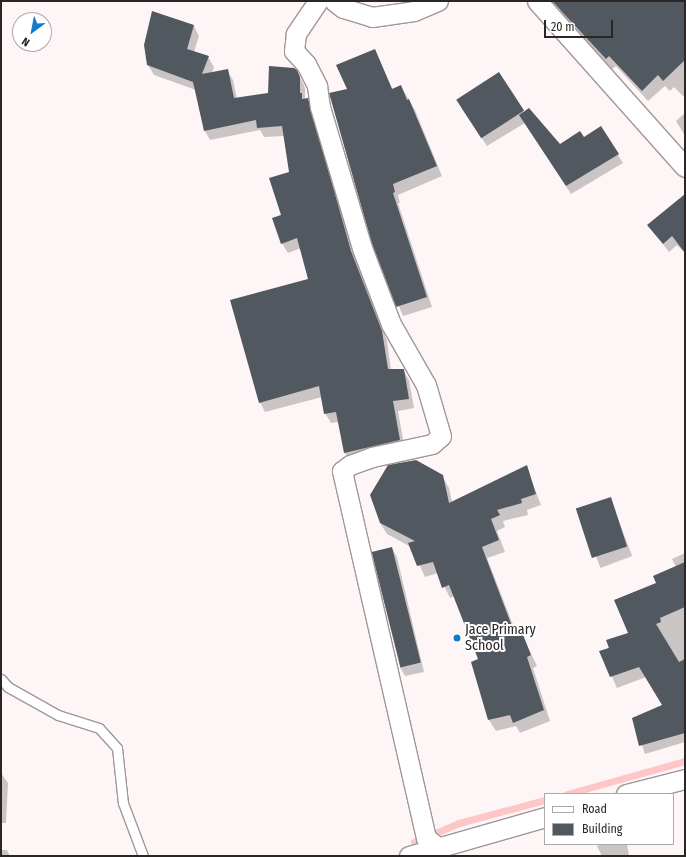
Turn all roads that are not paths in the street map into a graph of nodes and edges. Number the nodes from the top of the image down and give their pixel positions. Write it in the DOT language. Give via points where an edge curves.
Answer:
graph roads {
  1 [pos="318,1"];
  2 [pos="334,1"];
  3 [pos="438,1"];
  4 [pos="537,1"];
  5 [pos="685,167"];
  6 [pos="1,679"];
  7 [pos="685,779"];
  8 [pos="630,793"];
  9 [pos="544,817"];
  10 [pos="439,848"];
  11 [pos="143,856"];
  12 [pos="409,856"];
  1 -- 10 [label="street" via="296,34 294,51 306,64 317,86 320,107 365,255 391,324 426,385 441,436 432,444 372,457 350,465 342,471 426,838"];
  2 -- 3 [label="street" via="343,8 372,17 414,10"];
  4 -- 5 [label="street"];
  6 -- 11 [label="lane" via="8,687 58,715 99,728 117,748 123,803"];
  7 -- 8 [label="street"];
  9 -- 10 [label="street"];
  10 -- 12 [label="street"];
}
